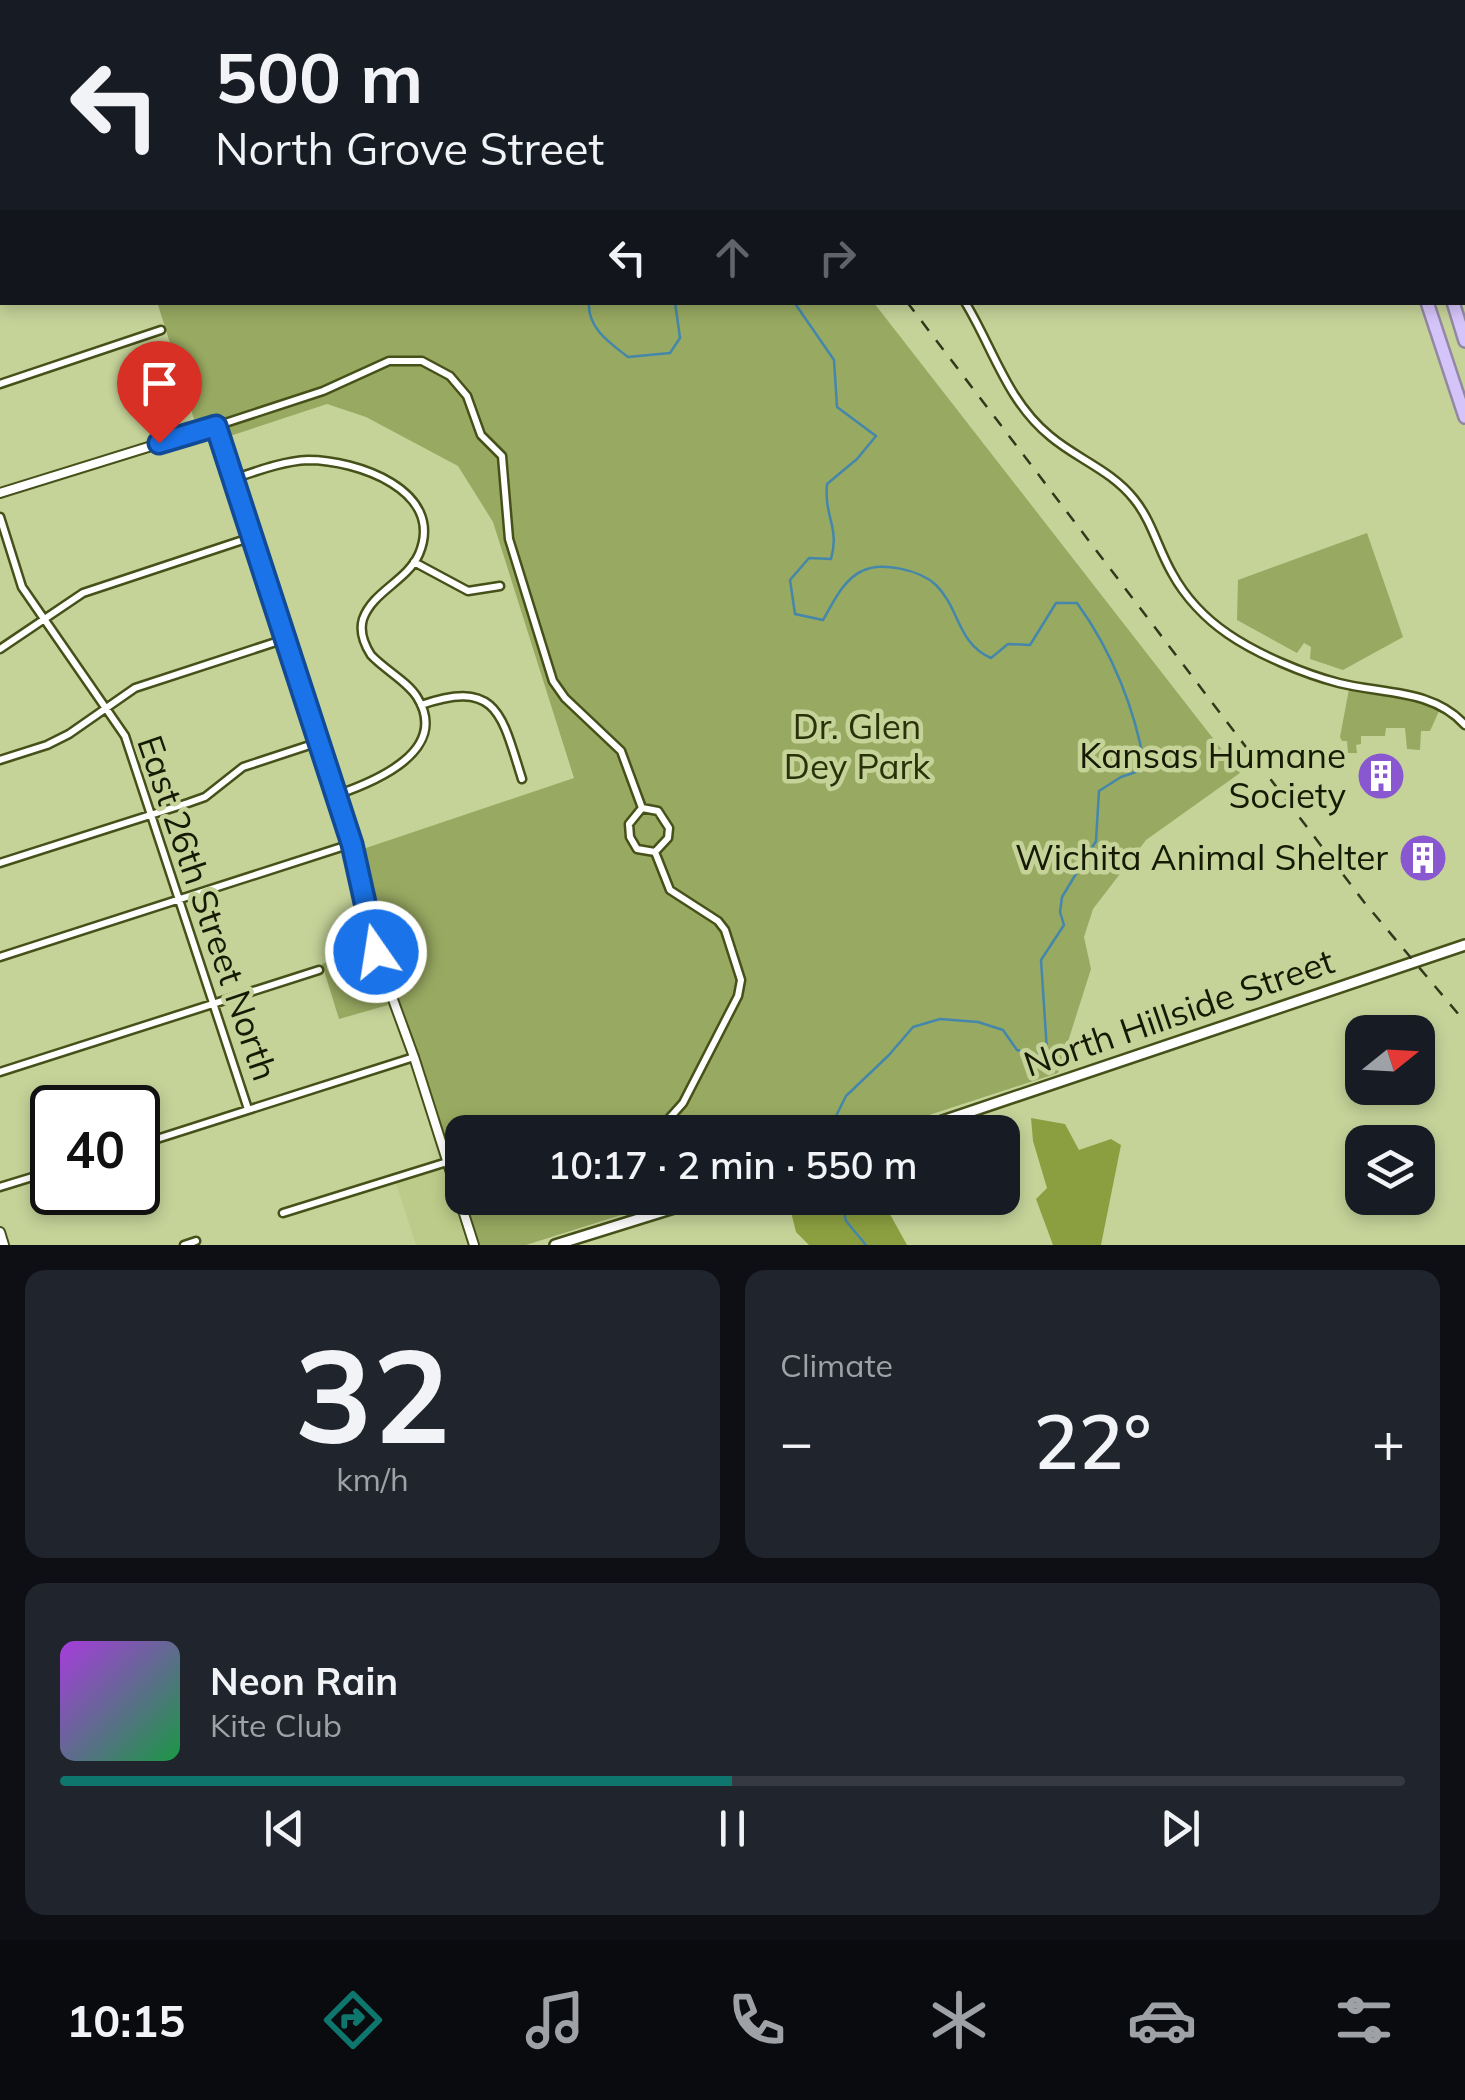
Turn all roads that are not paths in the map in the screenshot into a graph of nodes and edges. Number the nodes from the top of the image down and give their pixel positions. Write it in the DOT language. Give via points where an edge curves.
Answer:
graph roads {
  1 [pos="967,305"];
  2 [pos="1428,305"];
  3 [pos="1454,305"];
  4 [pos="161,330"];
  5 [pos="1465,340"];
  6 [pos="0,384"];
  7 [pos="1465,417"];
  8 [pos="216,426"];
  9 [pos="233,479"];
  10 [pos="0,493"];
  11 [pos="0,517"];
  12 [pos="252,537"];
  13 [pos="414,562"];
  14 [pos="500,586"];
  15 [pos="44,619"];
  16 [pos="285,638"];
  17 [pos="0,649"];
  18 [pos="421,706"];
  19 [pos="106,708"];
  20 [pos="1465,725"];
  21 [pos="318,742"];
  22 [pos="0,760"];
  23 [pos="522,779"];
  24 [pos="336,795"];
  25 [pos="642,808"];
  26 [pos="152,815"];
  27 [pos="352,844"];
  28 [pos="655,852"];
  29 [pos="0,863"];
  30 [pos="180,900"];
  31 [pos="1465,945"];
  32 [pos="0,957"];
  33 [pos="319,970"];
  34 [pos="214,1004"];
  35 [pos="414,1057"];
  36 [pos="0,1072"];
  37 [pos="248,1109"];
  38 [pos="672,1115"];
  39 [pos="960,1115"];
  40 [pos="160,1138"];
  41 [pos="445,1156"];
  42 [pos="445,1163"];
  43 [pos="30,1178"];
  44 [pos="0,1187"];
  45 [pos="283,1214"];
  46 [pos="464,1215"];
  47 [pos="650,1215"];
  48 [pos="0,1232"];
  49 [pos="196,1241"];
  50 [pos="4,1245"];
  51 [pos="184,1245"];
  52 [pos="474,1245"];
  53 [pos="556,1245"];
  1 -- 20 [label="street" via="1030,416 1134,498 1171,572 1229,636 1301,672 1439,704"];
  2 -- 7 [label="highway"];
  3 -- 5 [label="highway"];
  4 -- 6 [label="street"];
  8 -- 9 [label="street"];
  8 -- 10 [label="street"];
  8 -- 25 [label="street" via="323,391 389,360 422,361 450,376 467,396 481,435 502,456 509,539 554,681 621,751"];
  9 -- 12 [label="street"];
  9 -- 13 [label="street" via="313,460 379,476 411,498 420,514 424,532"];
  11 -- 15 [label="street, East 26th Street North" via="22,587"];
  12 -- 15 [label="street" via="82,593"];
  12 -- 16 [label="street"];
  13 -- 14 [label="street" via="468,591"];
  13 -- 18 [label="street" via="370,606 362,628 371,655"];
  15 -- 17 [label="street"];
  15 -- 19 [label="street, East 26th Street North"];
  16 -- 19 [label="street" via="158,679"];
  16 -- 21 [label="street"];
  18 -- 23 [label="street" via="466,694 485,701 506,730"];
  18 -- 24 [label="street" via="425,728 408,757 368,784"];
  19 -- 22 [label="street" via="70,734"];
  19 -- 26 [label="street, East 26th Street North" via="125,736"];
  21 -- 24 [label="street"];
  21 -- 26 [label="street" via="244,767 204,796"];
  24 -- 27 [label="street"];
  25 -- 28 [label="street" via="658,812 669,828"];
  25 -- 28 [label="street" via="629,824 630,837 637,848"];
  26 -- 29 [label="street"];
  26 -- 30 [label="street, East 26th Street North"];
  27 -- 30 [label="street"];
  27 -- 35 [label="street" via="376,952"];
  28 -- 38 [label="street" via="670,890 725,930 741,980"];
  30 -- 32 [label="street"];
  30 -- 34 [label="street, East 26th Street North"];
  31 -- 39 [label="main road, North Hillside Street"];
  33 -- 34 [label="street"];
  34 -- 36 [label="street"];
  34 -- 37 [label="street, East 26th Street North"];
  35 -- 37 [label="street"];
  35 -- 41 [label="street"];
  37 -- 40 [label="street"];
  42 -- 45 [label="street"];
  43 -- 44 [label="street"];
  46 -- 52 [label="street"];
  47 -- 53 [label="main road"];
  48 -- 50 [label="street"];
  49 -- 51 [label="street"];
}
